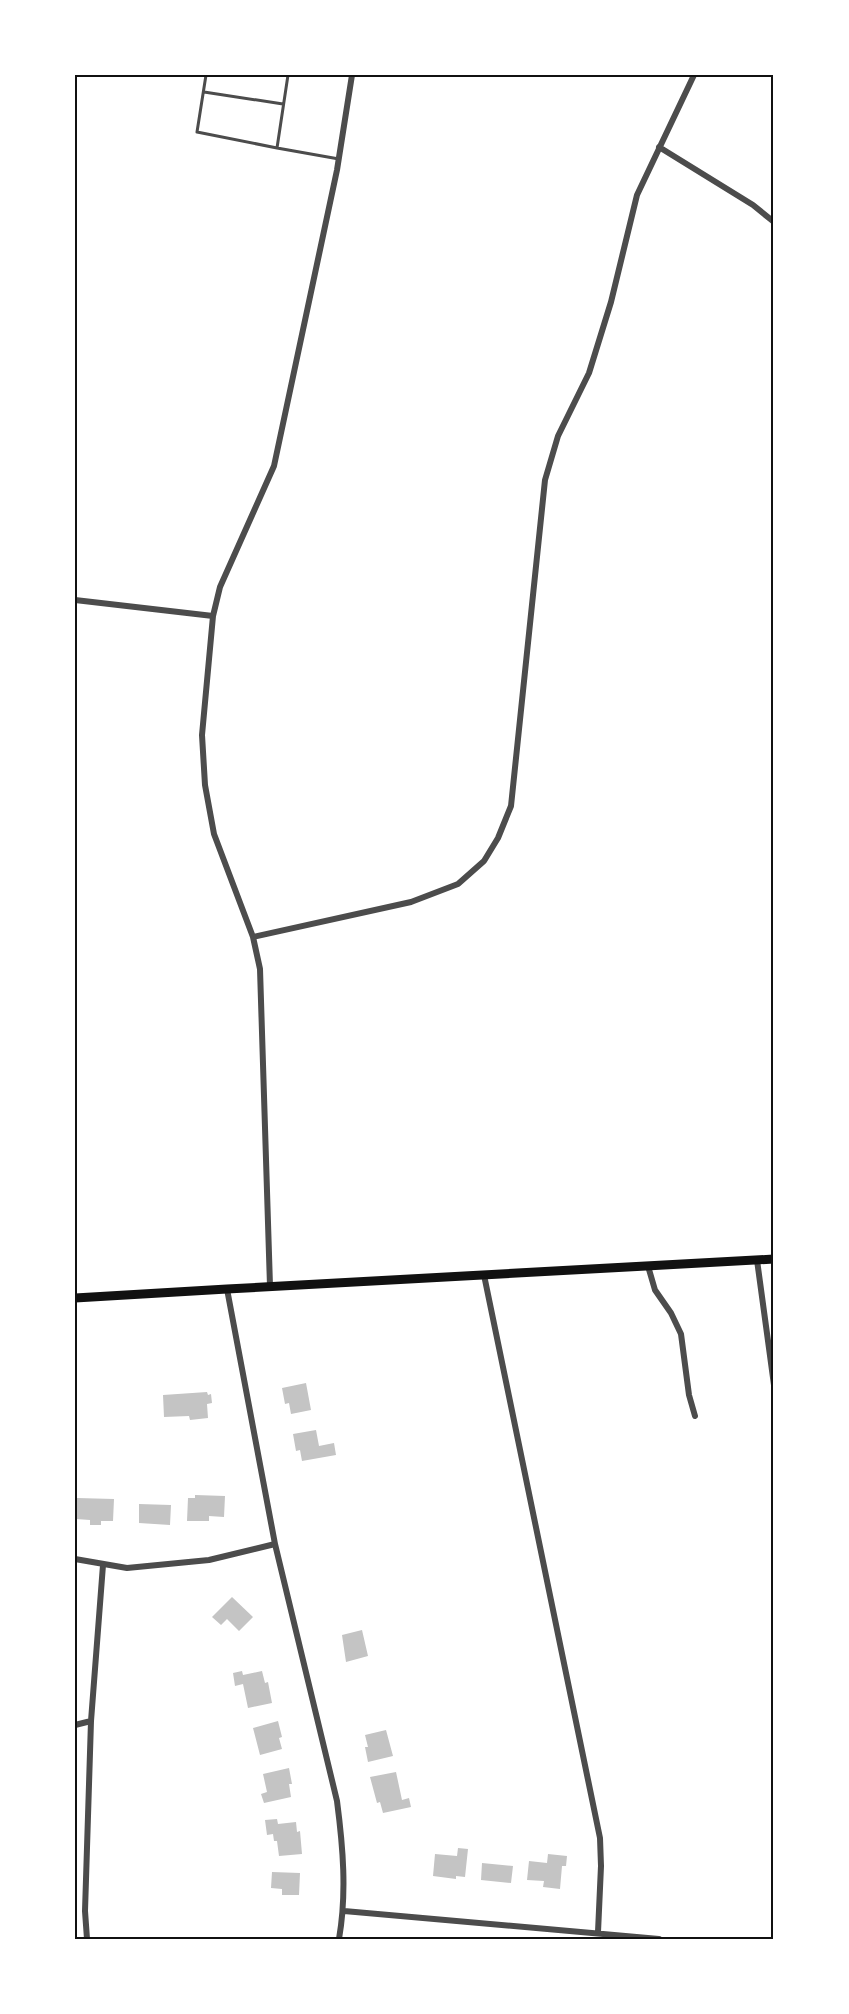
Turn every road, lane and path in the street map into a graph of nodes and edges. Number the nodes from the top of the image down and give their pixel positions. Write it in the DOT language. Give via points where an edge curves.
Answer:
graph roads {
  1 [pos="206,75"];
  2 [pos="288,75"];
  3 [pos="352,75"];
  4 [pos="694,75"];
  5 [pos="204,92"];
  6 [pos="283,104"];
  7 [pos="659,147"];
  8 [pos="277,148"];
  9 [pos="339,159"];
  10 [pos="774,222"];
  11 [pos="75,600"];
  12 [pos="213,616"];
  13 [pos="254,937"];
  14 [pos="774,1259"];
  15 [pos="757,1260"];
  16 [pos="648,1266"];
  17 [pos="484,1275"];
  18 [pos="270,1286"];
  19 [pos="226,1288"];
  20 [pos="75,1298"];
  21 [pos="774,1385"];
  22 [pos="694,1416"];
  23 [pos="275,1544"];
  24 [pos="75,1559"];
  25 [pos="103,1565"];
  26 [pos="91,1721"];
  27 [pos="75,1725"];
  28 [pos="344,1911"];
  29 [pos="598,1932"];
  30 [pos="87,1939"];
  31 [pos="339,1939"];
  32 [pos="659,1939"];
  1 -- 5 [label="lane"];
  2 -- 6 [label="lane"];
  3 -- 9 [label="street"];
  4 -- 7 [label="street"];
  5 -- 6 [label="lane"];
  5 -- 8 [label="lane" via="197,132"];
  6 -- 8 [label="lane"];
  7 -- 10 [label="street"];
  7 -- 13 [label="street" via="638,195 590,373 558,436 545,480 511,806 498,838 484,861 458,884 411,902"];
  8 -- 9 [label="lane"];
  9 -- 12 [label="street" via="274,466 220,587"];
  11 -- 12 [label="street"];
  12 -- 13 [label="street" via="202,735 205,785 214,834"];
  13 -- 18 [label="street" via="260,969"];
  14 -- 15 [label="main road"];
  15 -- 16 [label="main road"];
  15 -- 21 [label="street"];
  16 -- 17 [label="main road"];
  16 -- 22 [label="street" via="655,1290 681,1334"];
  17 -- 18 [label="main road"];
  17 -- 29 [label="street" via="600,1838"];
  18 -- 19 [label="main road"];
  19 -- 20 [label="main road"];
  19 -- 23 [label="street"];
  23 -- 25 [label="street" via="209,1560 128,1568"];
  23 -- 28 [label="street" via="337,1801"];
  24 -- 25 [label="street"];
  25 -- 26 [label="street"];
  26 -- 27 [label="street"];
  26 -- 30 [label="street"];
  28 -- 29 [label="street"];
  28 -- 31 [label="street"];
  29 -- 32 [label="street"];
}
